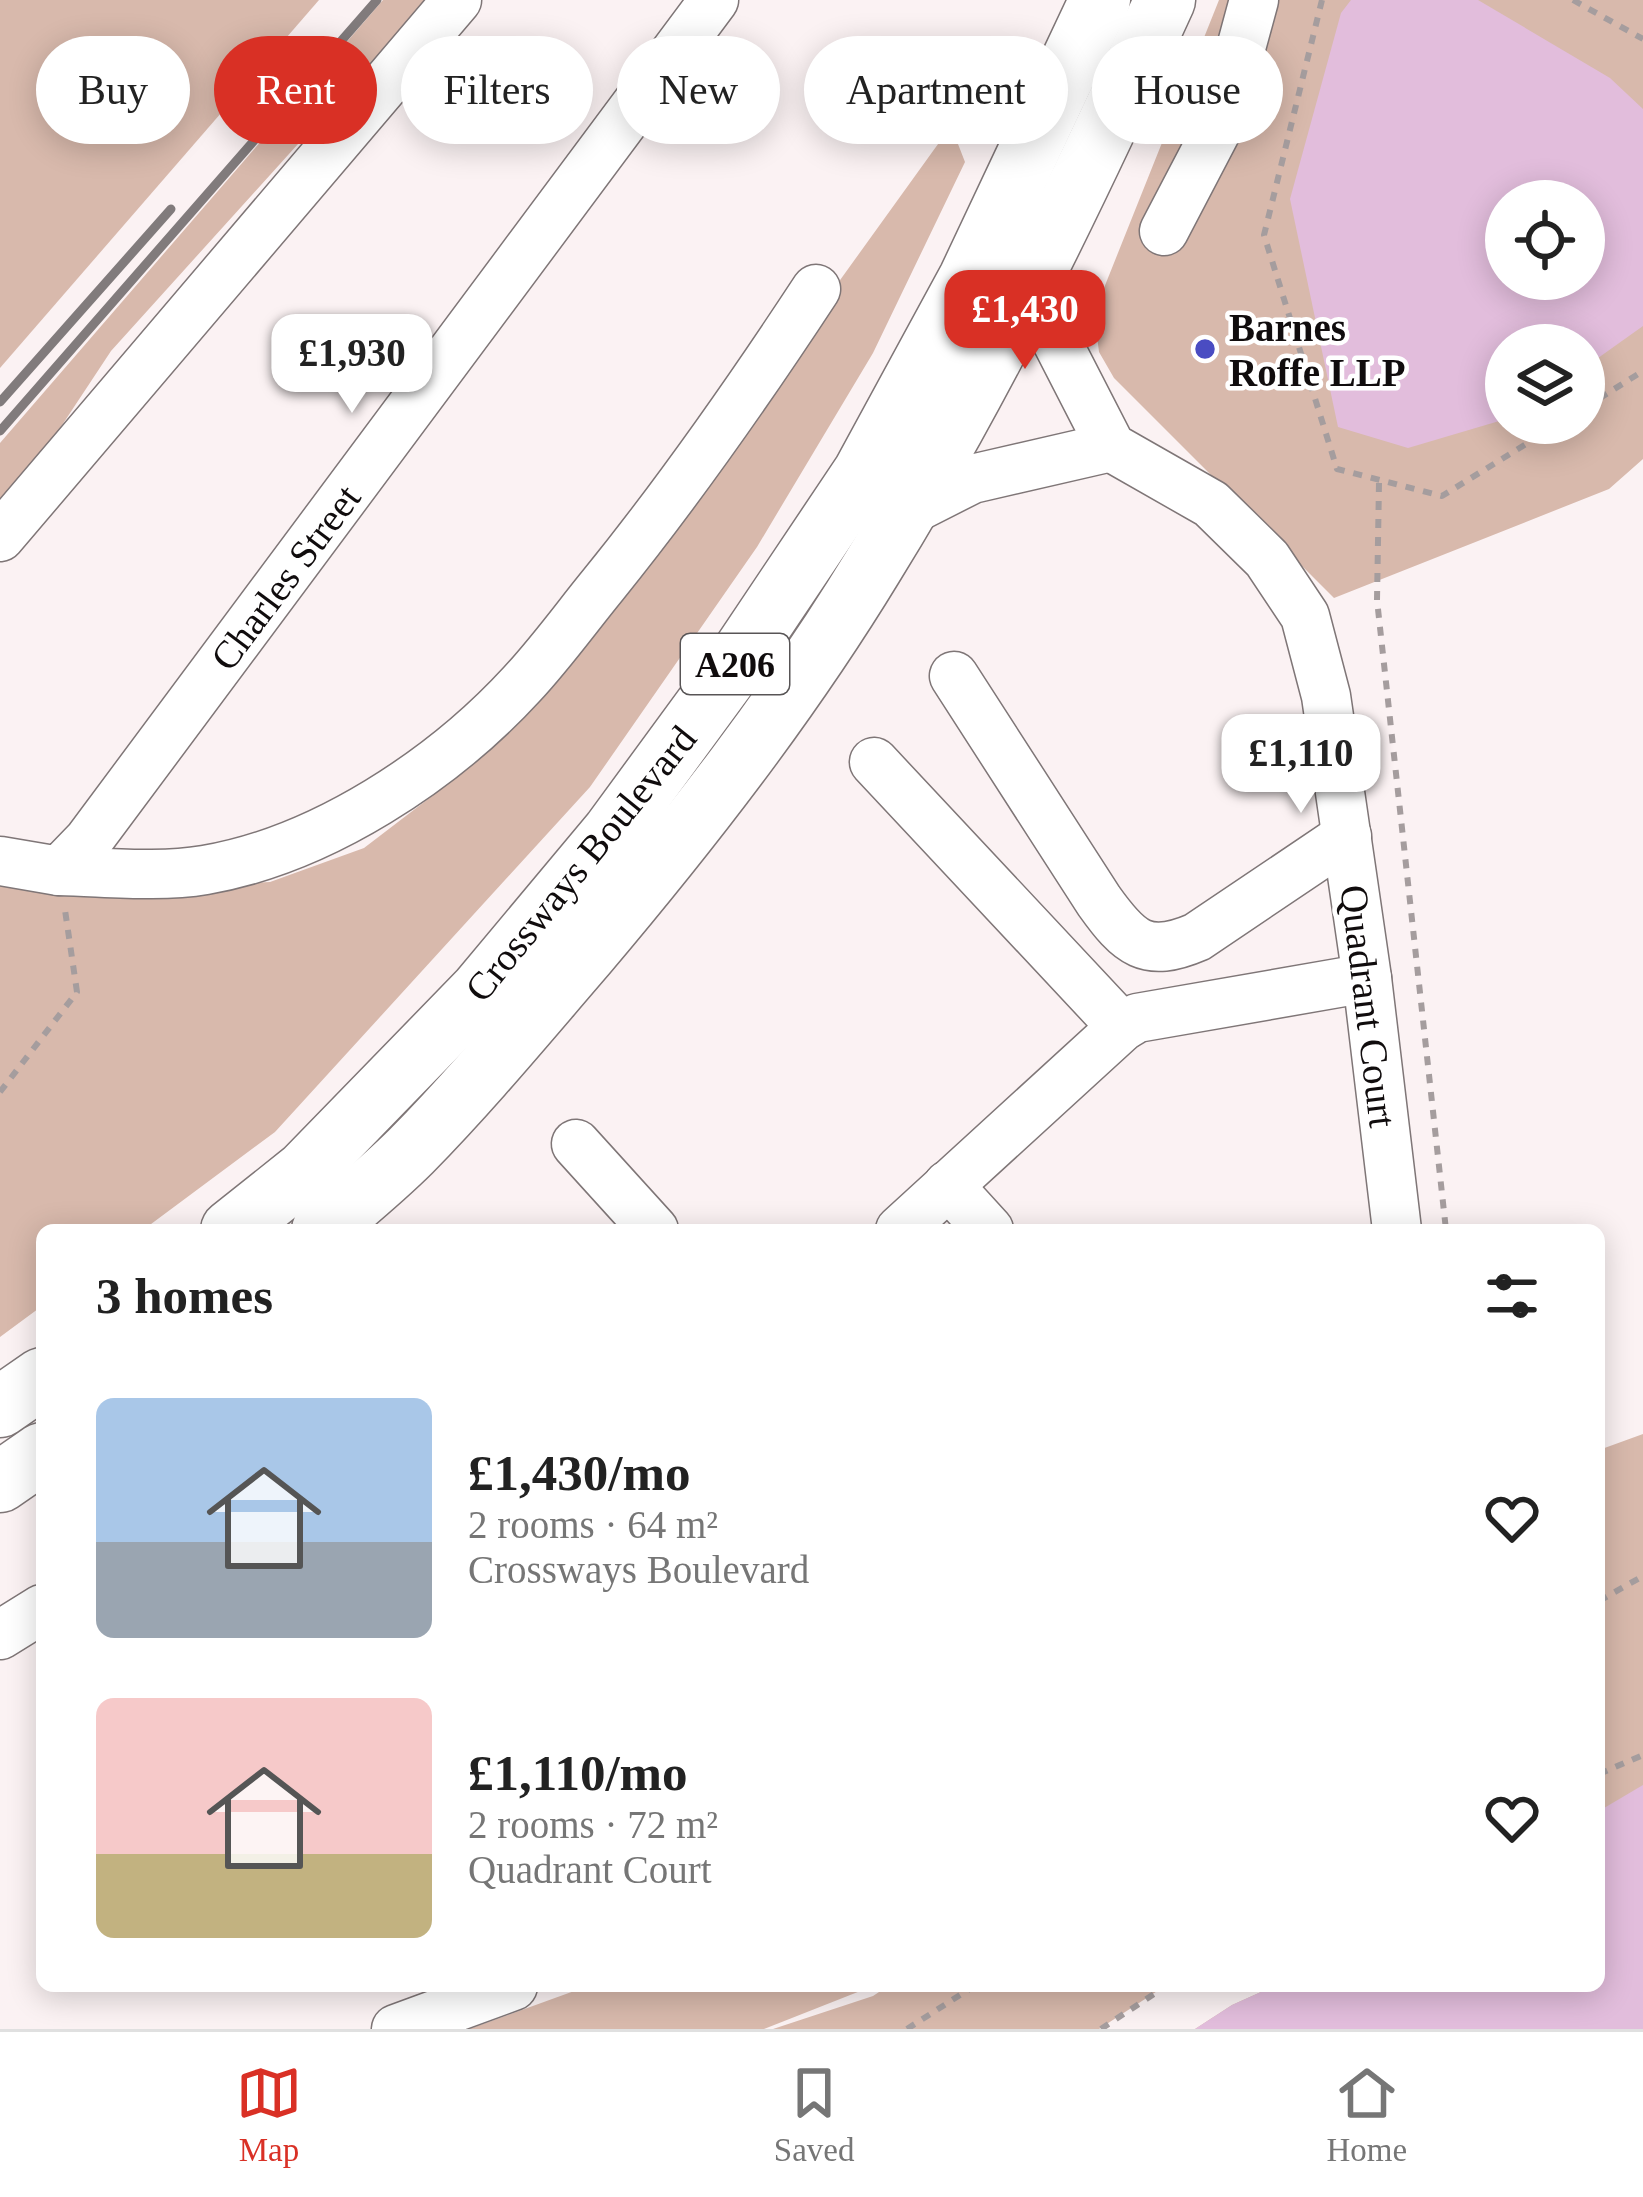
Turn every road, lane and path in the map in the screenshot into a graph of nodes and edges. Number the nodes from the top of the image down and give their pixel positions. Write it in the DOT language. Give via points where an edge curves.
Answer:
graph roads {
  1 [pos="457,0"];
  2 [pos="714,0"];
  3 [pos="1100,0"];
  4 [pos="1165,0"];
  5 [pos="1255,0"];
  6 [pos="1322,0"];
  7 [pos="1576,1"];
  8 [pos="1643,39"];
  9 [pos="1164,231"];
  10 [pos="1041,262"];
  11 [pos="816,289"];
  12 [pos="1643,371"];
  13 [pos="1605,395"];
  14 [pos="1526,444"];
  15 [pos="1111,447"];
  16 [pos="1379,482"];
  17 [pos="903,514"];
  18 [pos="0,537"];
  19 [pos="954,676"];
  20 [pos="874,762"];
  21 [pos="1347,836"];
  22 [pos="0,861"];
  23 [pos="59,871"];
  24 [pos="1367,978"];
  25 [pos="1122,1027"];
  26 [pos="0,1092"];
  27 [pos="576,1144"];
  28 [pos="948,1186"];
  29 [pos="239,1224"];
  30 [pos="329,1224"];
  31 [pos="648,1224"];
  32 [pos="907,1224"];
  33 [pos="983,1224"];
  34 [pos="1395,1224"];
  35 [pos="1445,1224"];
  36 [pos="36,1382"];
  37 [pos="0,1407"];
  38 [pos="36,1457"];
  39 [pos="0,1482"];
  40 [pos="1643,1576"];
  41 [pos="1605,1598"];
  42 [pos="36,1613"];
  43 [pos="0,1635"];
  44 [pos="1643,1754"];
  45 [pos="1605,1771"];
  46 [pos="480,1992"];
  47 [pos="965,1992"];
  48 [pos="1157,1992"];
  49 [pos="396,2029"];
  50 [pos="907,2029"];
  51 [pos="1101,2029"];
  1 -- 18 [label="street"];
  2 -- 23 [label="street, Charles Street"];
  3 -- 29 [label="main road, Crossways Boulevard / A206" via="969,278 874,453 727,676 612,833 480,991 305,1171"];
  4 -- 10 [label="main road, Crossways Boulevard / A206"];
  5 -- 9 [label="street" via="1221,122"];
  6 -- 16 [label="path" via="1264,235 1337,469"];
  7 -- 8 [label="path"];
  10 -- 15 [label="street" via="1054,336"];
  10 -- 17 [label="main road, Crossways Boulevard / A206"];
  11 -- 23 [label="street" via="709,450 524,683 385,800 308,838 211,869"];
  12 -- 13 [label="path"];
  14 -- 16 [label="path" via="1442,496"];
  15 -- 17 [label="street" via="972,479"];
  15 -- 21 [label="street, Quadrant Court" via="1210,504 1267,559 1305,616"];
  16 -- 35 [label="path" via="1378,601"];
  17 -- 30 [label="main road, Crossways Boulevard / A206" via="769,724 660,867 410,1153"];
  19 -- 21 [label="street" via="1120,931 1138,944 1175,947 1197,937"];
  20 -- 25 [label="street"];
  21 -- 24 [label="street, Quadrant Court"];
  22 -- 23 [label="street"];
  23 -- 26 [label="path" via="77,992"];
  24 -- 25 [label="street" via="1158,1013"];
  24 -- 34 [label="street, Quadrant Court"];
  25 -- 28 [label="street"];
  27 -- 31 [label="street"];
  28 -- 32 [label="street"];
  28 -- 33 [label="street"];
  36 -- 37 [label="main road"];
  38 -- 39 [label="main road"];
  40 -- 41 [label="path"];
  42 -- 43 [label="street"];
  44 -- 45 [label="path"];
  46 -- 49 [label="street"];
  47 -- 50 [label="path"];
  48 -- 51 [label="path"];
}
